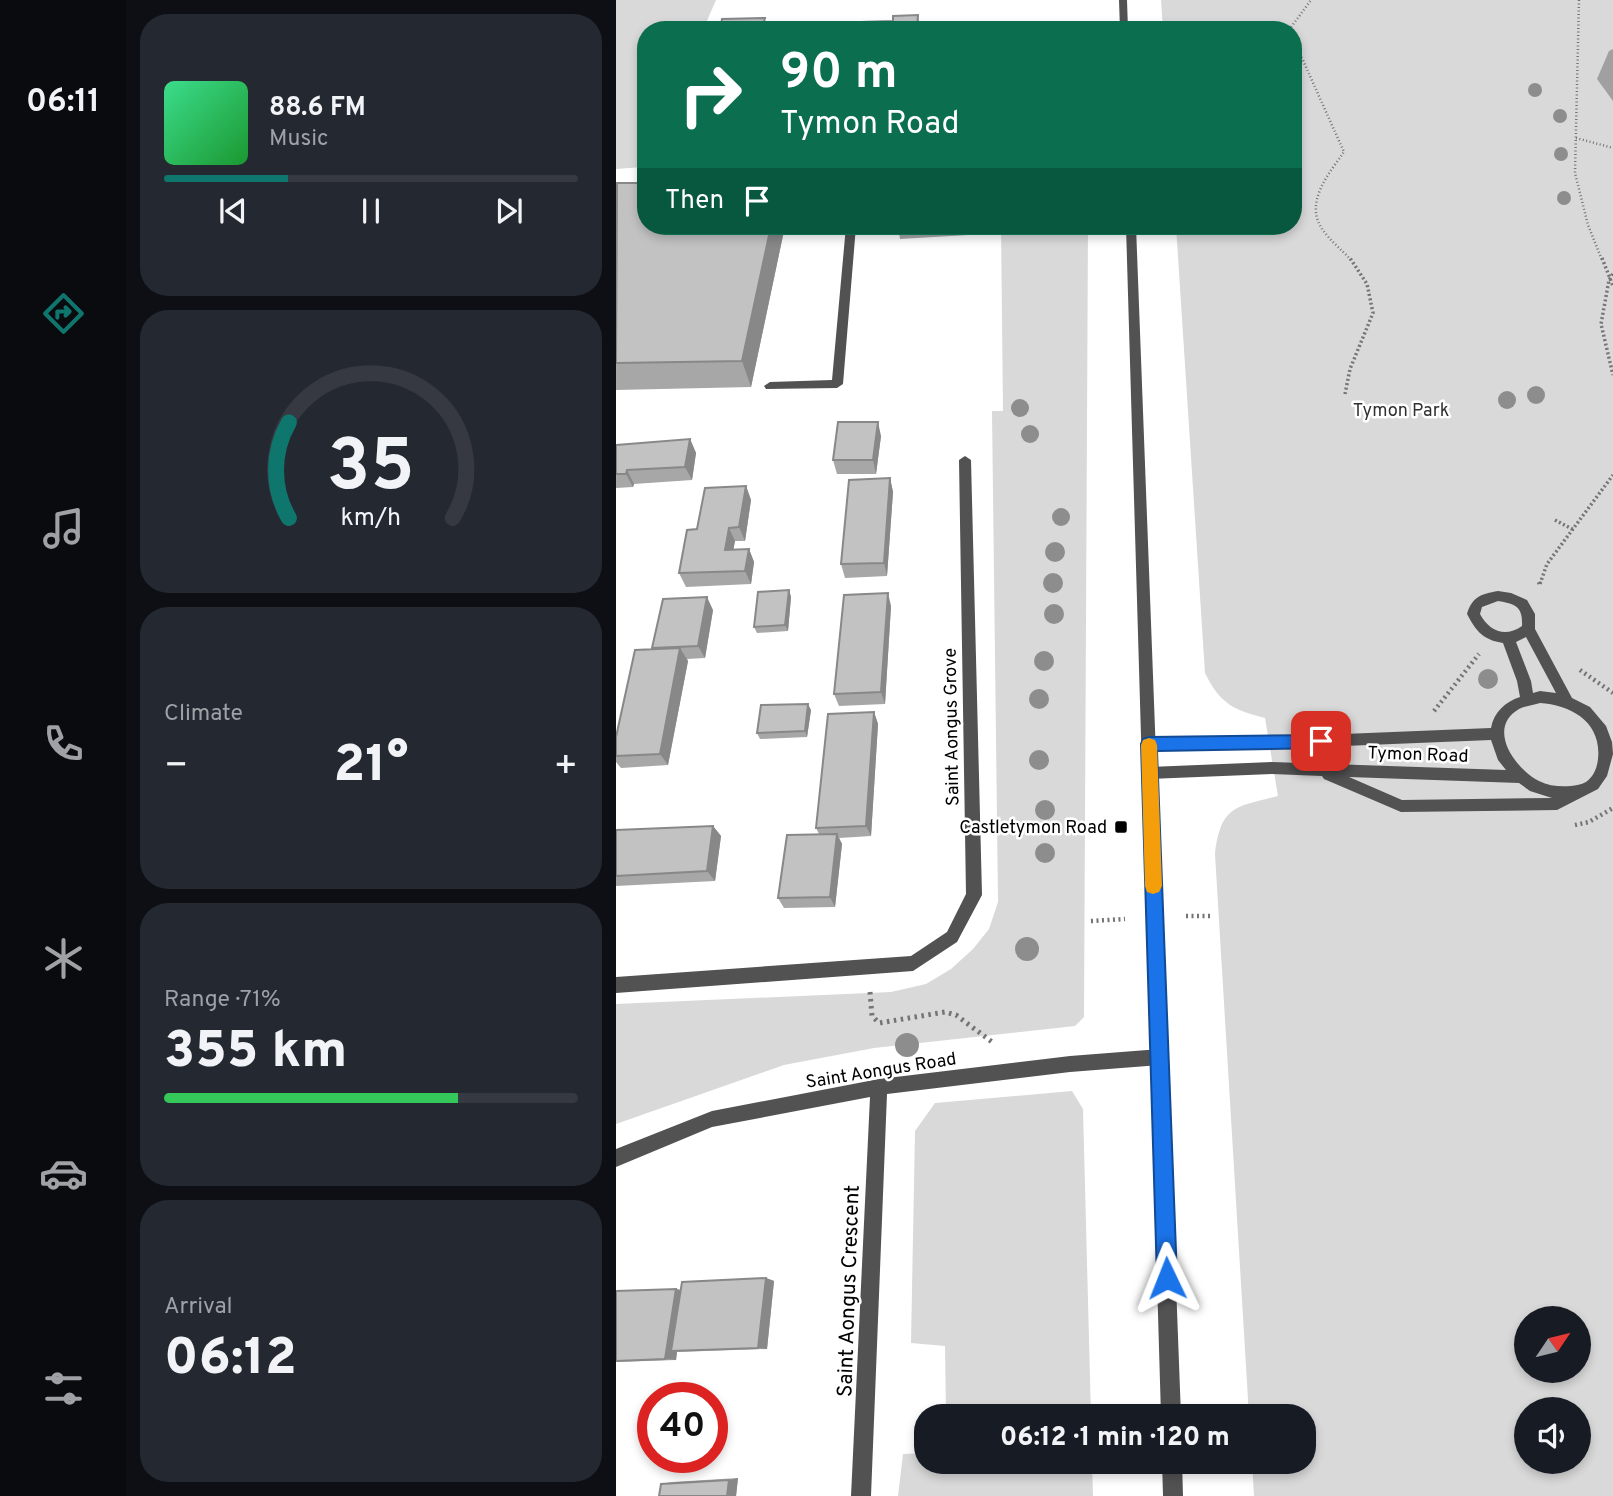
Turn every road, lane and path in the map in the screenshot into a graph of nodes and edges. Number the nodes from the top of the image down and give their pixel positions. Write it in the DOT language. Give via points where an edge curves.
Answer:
graph roads {
  1 [pos="1123,0"];
  2 [pos="1311,0"];
  3 [pos="1579,0"];
  4 [pos="1124,21"];
  5 [pos="1296,21"];
  6 [pos="1302,59"];
  7 [pos="1576,138"];
  8 [pos="1613,148"];
  9 [pos="850,235"];
  10 [pos="1131,235"];
  11 [pos="1613,274"];
  12 [pos="1609,279"];
  13 [pos="1613,286"];
  14 [pos="1613,375"];
  15 [pos="770,386"];
  16 [pos="1345,394"];
  17 [pos="965,460"];
  18 [pos="1613,475"];
  19 [pos="1555,520"];
  20 [pos="1574,530"];
  21 [pos="1542,592"];
  22 [pos="1528,629"];
  23 [pos="1508,638"];
  24 [pos="1484,647"];
  25 [pos="1571,662"];
  26 [pos="1613,693"];
  27 [pos="1527,698"];
  28 [pos="1567,701"];
  29 [pos="1426,717"];
  30 [pos="1595,719"];
  31 [pos="1613,726"];
  32 [pos="1496,734"];
  33 [pos="1149,744"];
  34 [pos="1320,771"];
  35 [pos="1149,773"];
  36 [pos="1609,774"];
  37 [pos="1518,777"];
  38 [pos="1576,792"];
  39 [pos="1186,916"];
  40 [pos="1211,916"];
  41 [pos="1125,919"];
  42 [pos="1091,920"];
  43 [pos="868,966"];
  44 [pos="616,985"];
  45 [pos="992,1042"];
  46 [pos="1160,1057"];
  47 [pos="879,1087"];
  48 [pos="616,1158"];
  49 [pos="1171,1404"];
  50 [pos="1172,1474"];
  51 [pos="861,1496"];
  52 [pos="1173,1496"];
  1 -- 4 [label="street"];
  2 -- 5 [label="path"];
  3 -- 7 [label="path"];
  6 -- 16 [label="path" via="1343,152 1324,180 1316,203 1320,226 1357,266 1367,284 1373,313"];
  7 -- 8 [label="path"];
  7 -- 12 [label="path" via="1575,173 1588,225"];
  9 -- 15 [label="street" via="837,384"];
  10 -- 33 [label="street"];
  11 -- 12 [label="path"];
  12 -- 13 [label="path"];
  12 -- 14 [label="path" via="1601,324"];
  17 -- 43 [label="street, Saint Aongus Grove" via="974,895 952,937 913,962"];
  18 -- 20 [label="path"];
  19 -- 20 [label="path"];
  20 -- 21 [label="path" via="1546,564 1539,581"];
  22 -- 23 [label="street"];
  22 -- 23 [label="street" via="1526,609 1512,598 1495,595 1480,600 1474,612 1479,625 1492,635"];
  22 -- 28 [label="street"];
  23 -- 27 [label="street"];
  24 -- 29 [label="path"];
  25 -- 26 [label="path"];
  27 -- 28 [label="street"];
  27 -- 32 [label="street" via="1505,711"];
  28 -- 30 [label="street"];
  30 -- 31 [label="street"];
  30 -- 36 [label="street" via="1611,748"];
  32 -- 33 [label="street, Tymon Road"];
  32 -- 37 [label="street" via="1498,749"];
  33 -- 35 [label="street"];
  34 -- 35 [label="street, Tymon Road" via="1272,768"];
  34 -- 37 [label="street, Tymon Road"];
  34 -- 38 [label="street" via="1401,806 1556,804"];
  35 -- 46 [label="street"];
  36 -- 38 [label="street"];
  37 -- 38 [label="street, Tymon Road" via="1551,792"];
  39 -- 40 [label="path"];
  41 -- 42 [label="path"];
  43 -- 44 [label="street, Saint Aongus Grove"];
  43 -- 45 [label="path" via="872,1016 878,1023 945,1012"];
  46 -- 47 [label="street, Saint Aongus Road" via="1070,1063"];
  46 -- 49 [label="street"];
  47 -- 48 [label="street, Saint Aongus Road" via="712,1119"];
  47 -- 51 [label="street, Saint Aongus Crescent"];
  50 -- 52 [label="street"];
}
